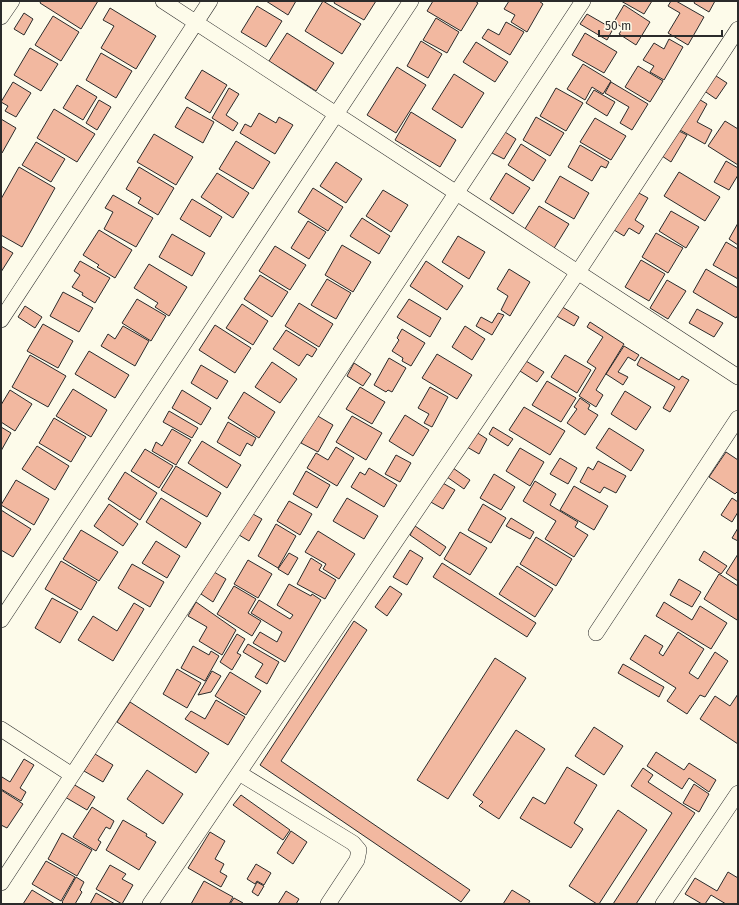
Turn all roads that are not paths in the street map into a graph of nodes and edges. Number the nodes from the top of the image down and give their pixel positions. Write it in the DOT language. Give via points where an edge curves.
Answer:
graph roads {
  1 [pos="12,1"];
  2 [pos="163,1"];
  3 [pos="210,1"];
  4 [pos="412,1"];
  5 [pos="583,1"];
  6 [pos="1,17"];
  7 [pos="196,22"];
  8 [pos="738,29"];
  9 [pos="336,114"];
  10 [pos="456,192"];
  11 [pos="578,272"];
  12 [pos="1,320"];
  13 [pos="738,377"];
  14 [pos="738,418"];
  15 [pos="1,620"];
  16 [pos="596,633"];
  17 [pos="1,729"];
  18 [pos="239,773"];
  19 [pos="72,775"];
  20 [pos="738,793"];
  21 [pos="1,883"];
  22 [pos="150,904"];
  23 [pos="328,904"];
  24 [pos="663,904"];
  1 -- 6 [label="street"];
  2 -- 7 [label="street"];
  3 -- 7 [label="street"];
  4 -- 9 [label="street"];
  5 -- 10 [label="street"];
  7 -- 9 [label="street"];
  7 -- 12 [label="street"];
  8 -- 11 [label="street"];
  9 -- 10 [label="street"];
  9 -- 15 [label="street"];
  10 -- 11 [label="street"];
  10 -- 19 [label="street"];
  11 -- 13 [label="street"];
  11 -- 18 [label="street"];
  14 -- 16 [label="street"];
  17 -- 19 [label="street"];
  18 -- 22 [label="street"];
  18 -- 23 [label="street" via="353,843 359,850 357,860"];
  19 -- 21 [label="street"];
  20 -- 24 [label="street"];
}
